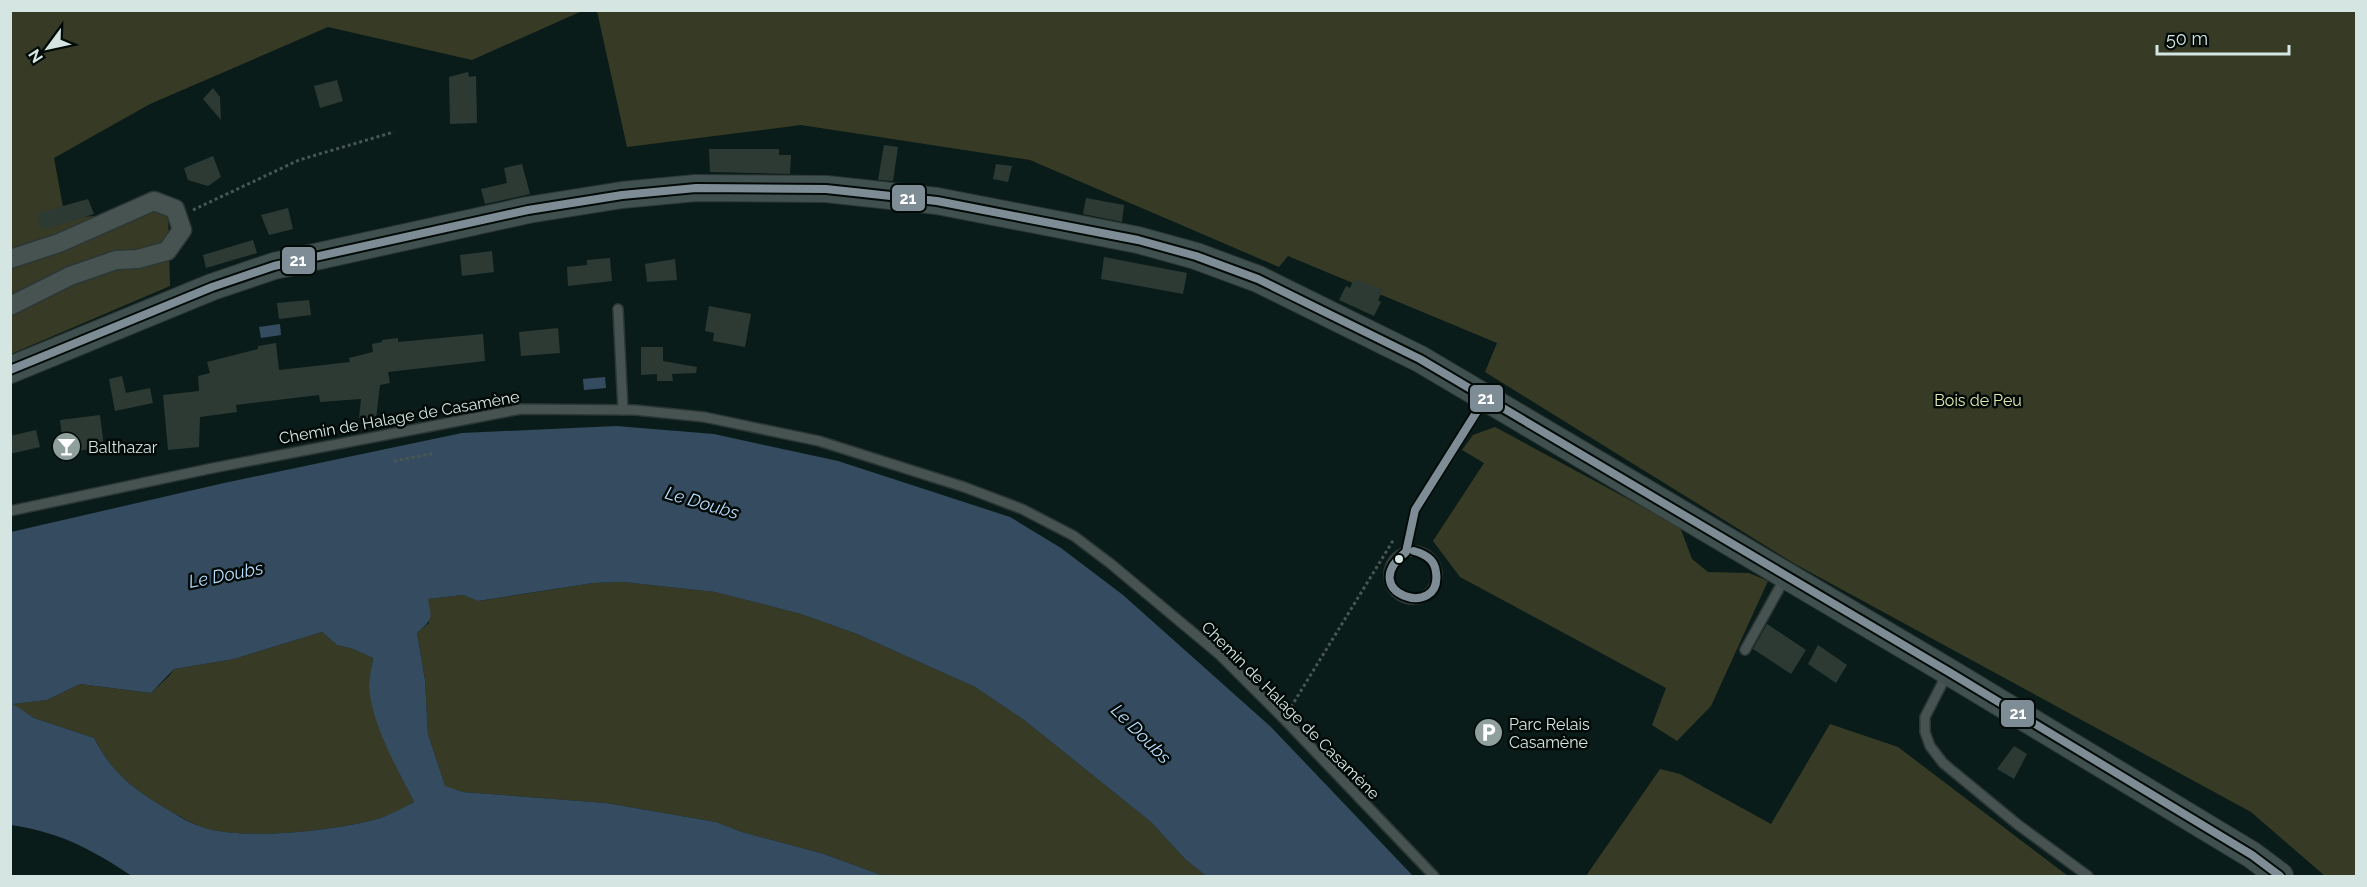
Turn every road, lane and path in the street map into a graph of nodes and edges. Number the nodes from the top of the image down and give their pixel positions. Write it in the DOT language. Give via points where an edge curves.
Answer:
graph roads {
  1 [pos="394,132"];
  2 [pos="177,217"];
  3 [pos="10,260"];
  4 [pos="10,306"];
  5 [pos="618,309"];
  6 [pos="10,370"];
  7 [pos="1486,397"];
  8 [pos="623,410"];
  9 [pos="435,453"];
  10 [pos="394,461"];
  11 [pos="1415,510"];
  12 [pos="10,511"];
  13 [pos="1410,551"];
  14 [pos="1786,576"];
  15 [pos="1745,650"];
  16 [pos="1948,672"];
  17 [pos="1284,719"];
  18 [pos="1434,876"];
  19 [pos="2088,876"];
  20 [pos="2280,876"];
  1 -- 2 [label="path" via="299,160"];
  2 -- 3 [label="street" via="175,208 154,201"];
  2 -- 4 [label="street" via="182,230 167,251 116,260 70,276"];
  5 -- 8 [label="lane"];
  6 -- 7 [label="main road" via="202,291 274,266 528,210 622,195 696,188 826,189 937,201 1138,240 1196,256 1258,279 1374,335"];
  7 -- 11 [label="lane"];
  7 -- 14 [label="main road" via="1741,557"];
  8 -- 12 [label="lane, Chemin de Halage de Casamène" via="521,409 481,415"];
  8 -- 17 [label="lane, Chemin de Halage de Casamène" via="704,417 819,441 1022,509 1074,537 1111,564 1220,655"];
  9 -- 10 [label="path"];
  11 -- 13 [label="lane"];
  11 -- 17 [label="path"];
  13 -- 13 [label="lane" via="1393,561 1389,576 1394,590 1414,599 1429,594 1437,579 1429,557"];
  14 -- 15 [label="lane"];
  14 -- 16 [label="main road"];
  16 -- 19 [label="lane" via="1925,717 1930,746 1952,771"];
  16 -- 20 [label="main road" via="2252,855"];
  17 -- 18 [label="lane, Chemin de Halage de Casamène"];
}
